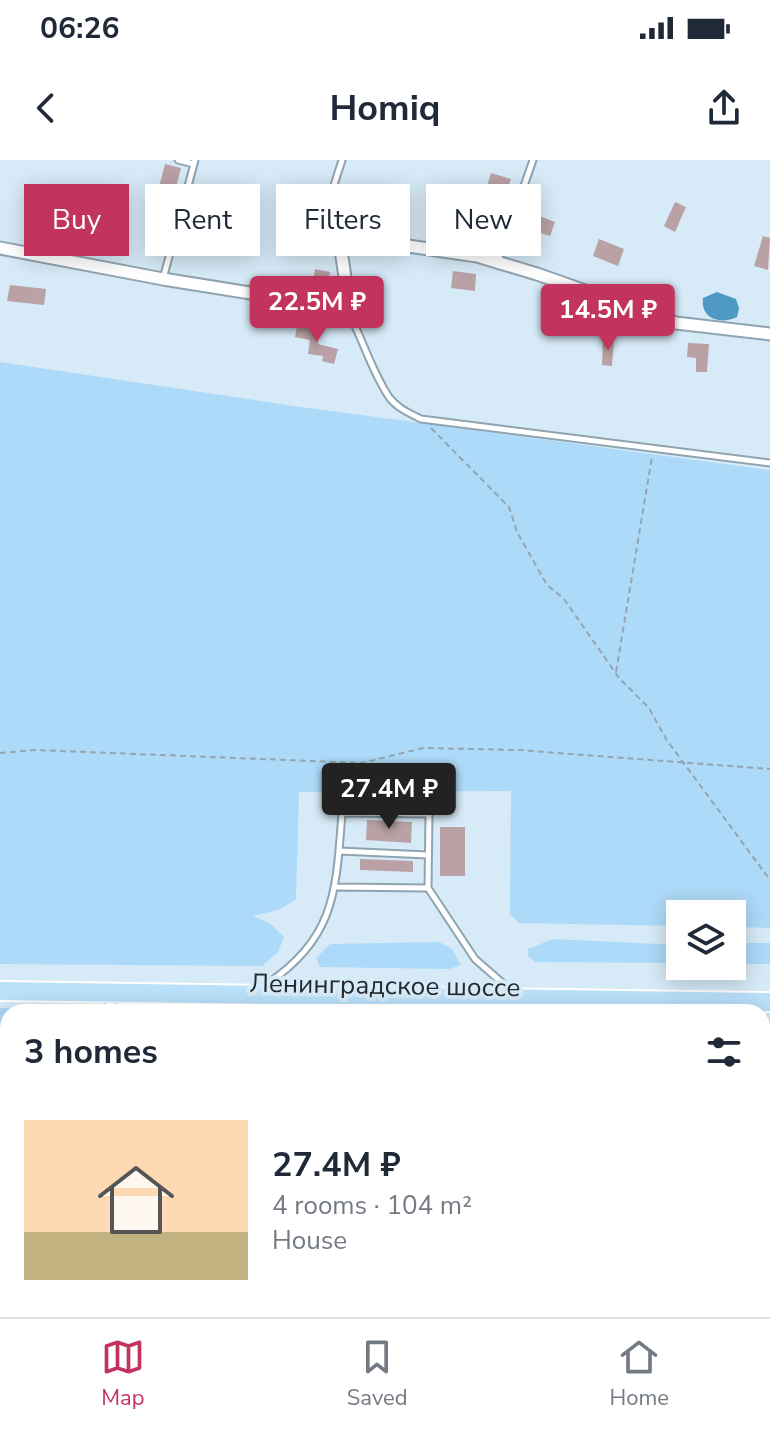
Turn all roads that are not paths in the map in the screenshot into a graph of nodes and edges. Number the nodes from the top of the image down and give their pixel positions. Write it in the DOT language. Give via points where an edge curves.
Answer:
graph roads {
  1 [pos="178,160"];
  2 [pos="342,160"];
  3 [pos="533,160"];
  4 [pos="194,162"];
  5 [pos="336,184"];
  6 [pos="410,245"];
  7 [pos="0,248"];
  8 [pos="342,256"];
  9 [pos="498,262"];
  10 [pos="163,279"];
  11 [pos="343,302"];
  12 [pos="770,334"];
  13 [pos="770,463"];
  14 [pos="339,851"];
  15 [pos="428,855"];
  16 [pos="337,887"];
  17 [pos="428,888"];
  18 [pos="0,980"];
  19 [pos="268,983"];
  20 [pos="507,987"];
  21 [pos="0,991"];
  22 [pos="770,991"];
  23 [pos="96,992"];
  24 [pos="149,993"];
  25 [pos="770,1002"];
  26 [pos="111,1004"];
  27 [pos="138,1004"];
  28 [pos="594,1004"];
  29 [pos="749,1004"];
  1 -- 4 [label="lane"];
  2 -- 5 [label="lane"];
  3 -- 9 [label="lane"];
  4 -- 10 [label="lane"];
  6 -- 9 [label="street"];
  7 -- 10 [label="street"];
  8 -- 11 [label="street" via="347,291"];
  9 -- 12 [label="street" via="676,323"];
  10 -- 11 [label="street" via="331,306"];
  11 -- 13 [label="lane" via="390,397 402,410 427,420"];
  14 -- 15 [label="lane"];
  14 -- 15 [label="lane" via="342,813 429,814"];
  14 -- 16 [label="lane"];
  15 -- 17 [label="lane"];
  16 -- 17 [label="lane"];
  16 -- 19 [label="lane" via="306,950"];
  17 -- 20 [label="lane" via="475,959"];
  18 -- 19 [label="highway, Ленинградское шоссе"];
  19 -- 20 [label="highway, Ленинградское шоссе"];
  20 -- 22 [label="highway, Ленинградское шоссе"];
  21 -- 23 [label="highway, Ленинградское шоссе"];
  23 -- 24 [label="highway, Ленинградское шоссе"];
  23 -- 26 [label="lane"];
  24 -- 27 [label="lane"];
  24 -- 28 [label="highway, Ленинградское шоссе"];
  25 -- 29 [label="highway, Ленинградское шоссе"];
}
